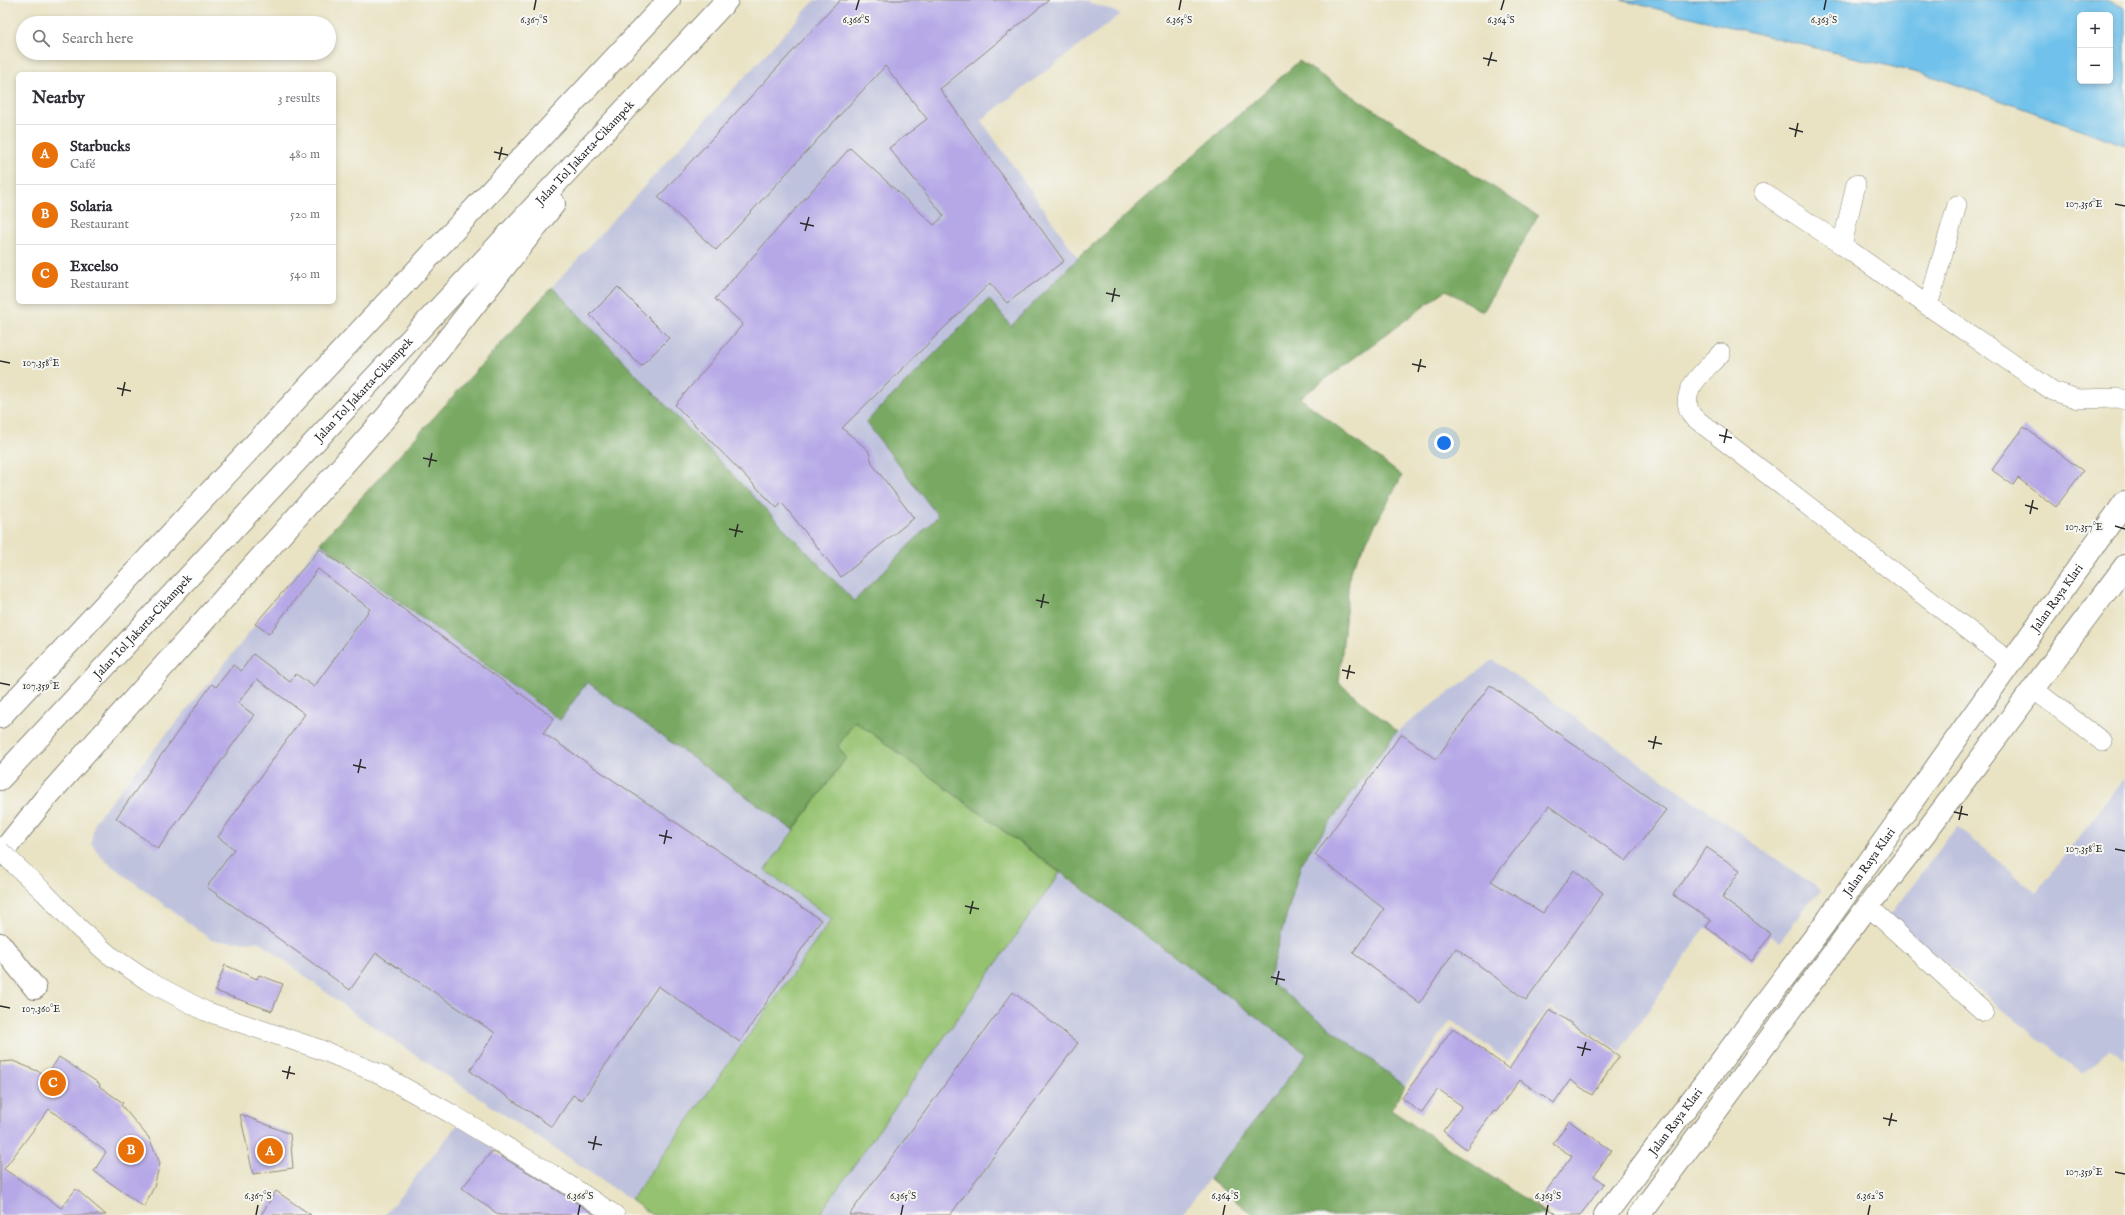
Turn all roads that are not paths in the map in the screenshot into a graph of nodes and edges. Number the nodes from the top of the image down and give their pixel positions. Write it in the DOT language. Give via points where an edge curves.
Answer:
graph roads {
  1 [pos="669,0"];
  2 [pos="727,0"];
  3 [pos="653,80"];
  4 [pos="1856,184"];
  5 [pos="1764,193"];
  6 [pos="1957,205"];
  7 [pos="1842,245"];
  8 [pos="1928,306"];
  9 [pos="1721,353"];
  10 [pos="2125,400"];
  11 [pos="2125,502"];
  12 [pos="2125,566"];
  13 [pos="2011,663"];
  14 [pos="2032,688"];
  15 [pos="0,718"];
  16 [pos="2103,742"];
  17 [pos="0,779"];
  18 [pos="0,851"];
  19 [pos="0,855"];
  20 [pos="1868,906"];
  21 [pos="0,944"];
  22 [pos="35,988"];
  23 [pos="1984,1012"];
  24 [pos="615,1215"];
  25 [pos="1605,1215"];
  26 [pos="1639,1215"];
  1 -- 15 [label="highway"];
  2 -- 3 [label="highway, Jalan Tol Jakarta–Cikampek"];
  3 -- 17 [label="highway, Jalan Tol Jakarta–Cikampek"];
  3 -- 19 [label="highway" via="387,416 49,794"];
  4 -- 7 [label="street"];
  5 -- 7 [label="street"];
  6 -- 8 [label="street"];
  7 -- 8 [label="street"];
  8 -- 10 [label="street" via="2053,391 2078,398"];
  9 -- 13 [label="street" via="1691,386 1686,407 1692,416"];
  11 -- 13 [label="highway, Jalan Raya Klari"];
  12 -- 14 [label="highway, Jalan Raya Klari"];
  13 -- 25 [label="highway, Jalan Raya Klari" via="1829,918"];
  14 -- 16 [label="street"];
  14 -- 20 [label="highway, Jalan Raya Klari"];
  18 -- 24 [label="street, bridge" via="108,954 148,981 205,1010 319,1049 380,1074 437,1105"];
  20 -- 23 [label="street"];
  20 -- 26 [label="highway, Jalan Raya Klari"];
  21 -- 22 [label="highway"];
}
